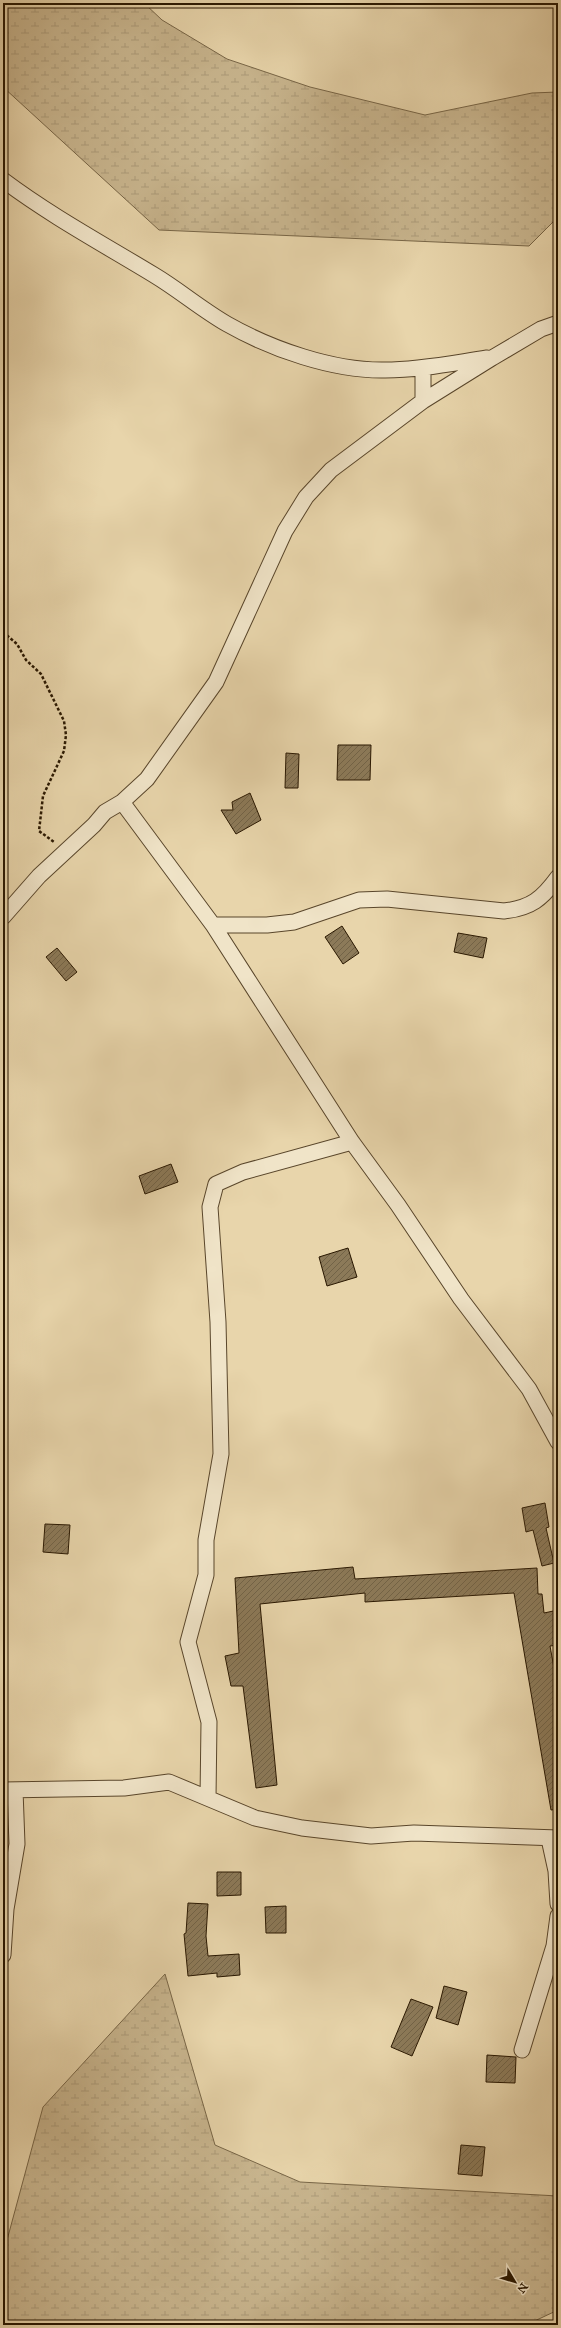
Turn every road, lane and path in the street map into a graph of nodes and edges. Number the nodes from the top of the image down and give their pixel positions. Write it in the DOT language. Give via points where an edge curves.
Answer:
graph roads {
  1 [pos="3,180"];
  2 [pos="558,323"];
  3 [pos="492,358"];
  4 [pos="423,368"];
  5 [pos="423,402"];
  6 [pos="3,632"];
  7 [pos="122,802"];
  8 [pos="65,851"];
  9 [pos="558,877"];
  10 [pos="3,917"];
  11 [pos="213,924"];
  12 [pos="352,1142"];
  13 [pos="558,1442"];
  14 [pos="9,1790"];
  15 [pos="208,1798"];
  16 [pos="554,1838"];
  17 [pos="558,1904"];
  18 [pos="558,1916"];
  19 [pos="3,1955"];
  20 [pos="522,2050"];
  1 -- 4 [label="street" via="39,208 156,276 227,324 282,350 344,366 384,370"];
  2 -- 3 [label="street" via="541,329"];
  3 -- 4 [label="street"];
  3 -- 5 [label="street"];
  4 -- 5 [label="street"];
  5 -- 7 [label="street" via="330,470 306,497 285,531 216,682 147,779"];
  6 -- 8 [label="path" via="17,644 26,660 41,674 64,721 64,751 43,796 39,831"];
  7 -- 8 [label="street" via="105,812"];
  7 -- 11 [label="street"];
  8 -- 10 [label="street"];
  9 -- 11 [label="street" via="536,902 522,909 504,911 387,899 359,900 294,922 267,925"];
  11 -- 12 [label="street"];
  12 -- 13 [label="street" via="461,1299 529,1389"];
  12 -- 15 [label="street" via="243,1172 216,1184 210,1207 218,1322 220,1454 206,1540 206,1575 188,1642 209,1722"];
  14 -- 15 [label="street" via="124,1788 169,1782"];
  14 -- 19 [label="street" via="17,1844 6,1909"];
  15 -- 16 [label="street" via="255,1818 302,1828 371,1836 414,1833"];
  16 -- 17 [label="street"];
  18 -- 20 [label="street" via="554,1946"];
}
